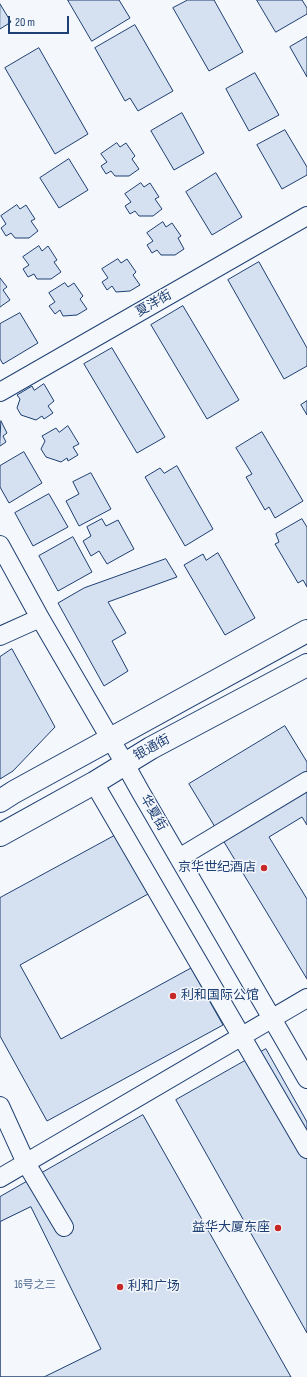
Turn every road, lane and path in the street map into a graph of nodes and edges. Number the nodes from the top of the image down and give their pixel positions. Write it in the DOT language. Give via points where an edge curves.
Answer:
graph roads {
  1 [pos="307,216"];
  2 [pos="0,392"];
  3 [pos="0,545"];
  4 [pos="40,618"];
  5 [pos="307,632"];
  6 [pos="0,636"];
  7 [pos="307,665"];
  8 [pos="111,739"];
  9 [pos="126,764"];
  10 [pos="307,781"];
  11 [pos="94,783"];
  12 [pos="0,801"];
  13 [pos="0,835"];
  14 [pos="179,858"];
  15 [pos="307,998"];
  16 [pos="272,1019"];
  17 [pos="242,1037"];
  18 [pos="307,1079"];
  19 [pos="0,1106"];
  20 [pos="307,1149"];
  21 [pos="26,1163"];
  22 [pos="0,1178"];
  23 [pos="64,1227"];
  1 -- 2 [label="street, 夏洋街"];
  3 -- 4 [label="street, 华夏街"];
  4 -- 6 [label="street"];
  4 -- 8 [label="street, 华夏街"];
  5 -- 8 [label="street"];
  7 -- 9 [label="street, 银通街" via="151,748"];
  8 -- 9 [label="street, 华夏街"];
  8 -- 12 [label="street"];
  9 -- 11 [label="street, 银通街"];
  9 -- 14 [label="street, 华夏街"];
  10 -- 14 [label="street"];
  11 -- 13 [label="street, 银通街"];
  11 -- 17 [label="street"];
  14 -- 16 [label="street, 华夏街"];
  15 -- 16 [label="street"];
  16 -- 17 [label="street"];
  16 -- 18 [label="street, 华夏街"];
  17 -- 20 [label="street"];
  17 -- 21 [label="street"];
  19 -- 21 [label="street"];
  21 -- 22 [label="street"];
  21 -- 23 [label="street"];
}
